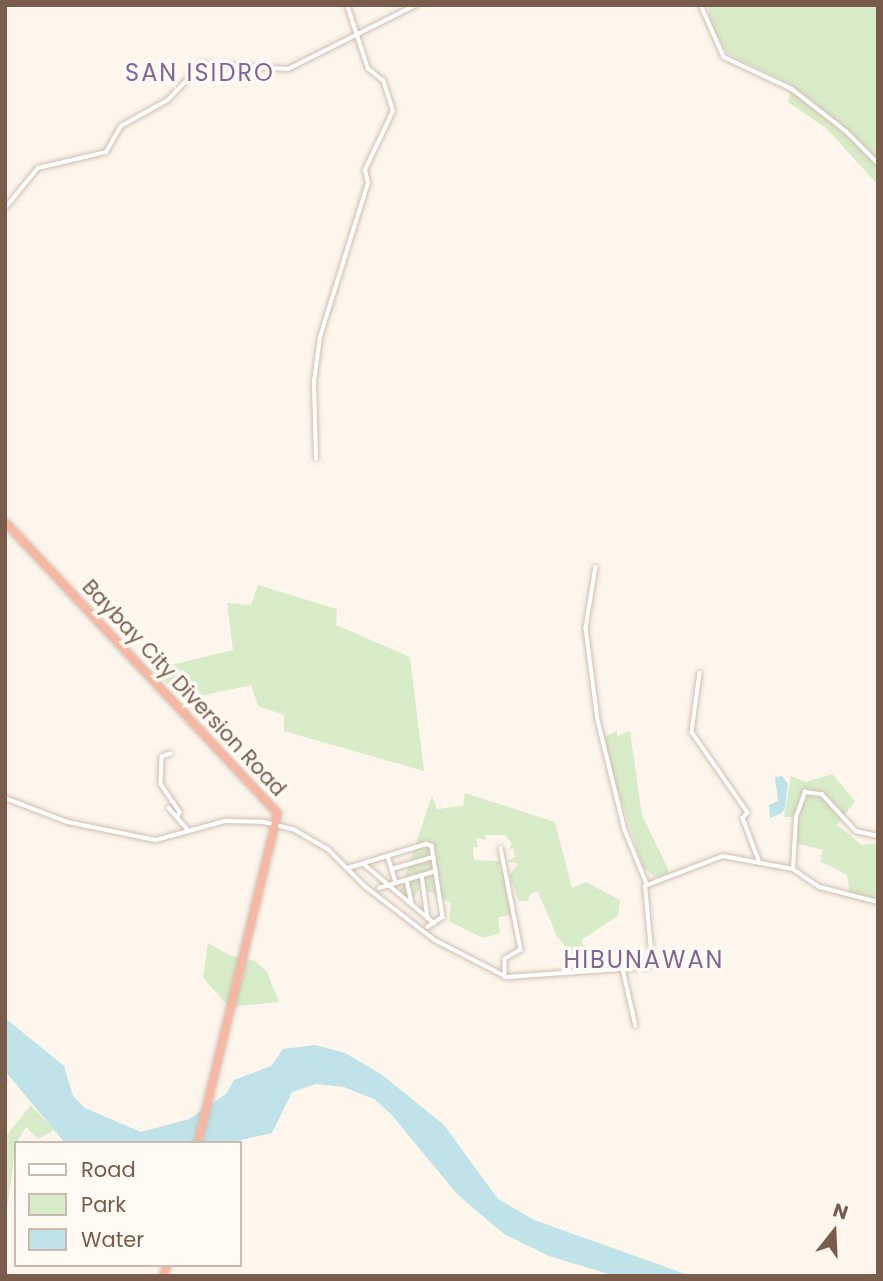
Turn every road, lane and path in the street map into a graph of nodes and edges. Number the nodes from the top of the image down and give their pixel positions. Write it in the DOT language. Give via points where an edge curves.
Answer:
graph roads {
  1 [pos="347,5"];
  2 [pos="416,5"];
  3 [pos="701,5"];
  4 [pos="356,38"];
  5 [pos="878,163"];
  6 [pos="5,208"];
  7 [pos="316,459"];
  8 [pos="5,522"];
  9 [pos="596,567"];
  10 [pos="700,673"];
  11 [pos="171,754"];
  12 [pos="5,798"];
  13 [pos="169,808"];
  14 [pos="178,818"];
  15 [pos="275,824"];
  16 [pos="188,830"];
  17 [pos="878,836"];
  18 [pos="501,848"];
  19 [pos="388,856"];
  20 [pos="433,857"];
  21 [pos="760,863"];
  22 [pos="363,864"];
  23 [pos="348,869"];
  24 [pos="392,869"];
  25 [pos="793,869"];
  26 [pos="436,871"];
  27 [pos="422,875"];
  28 [pos="407,880"];
  29 [pos="396,883"];
  30 [pos="646,884"];
  31 [pos="389,885"];
  32 [pos="379,888"];
  33 [pos="878,902"];
  34 [pos="412,904"];
  35 [pos="428,918"];
  36 [pos="435,924"];
  37 [pos="428,927"];
  38 [pos="623,970"];
  39 [pos="505,977"];
  40 [pos="636,1026"];
  41 [pos="198,1141"];
  1 -- 4 [label="street"];
  2 -- 4 [label="street"];
  3 -- 5 [label="street" via="724,57 792,89"];
  4 -- 6 [label="street" via="288,69 202,64 168,100 121,126 106,152 38,168"];
  4 -- 7 [label="street" via="368,69 383,81 393,111 365,170 368,183 320,337 314,382"];
  8 -- 15 [label="highway, Baybay City Diversion Road" via="275,810"];
  9 -- 30 [label="street" via="586,628 598,720 625,830"];
  10 -- 21 [label="street" via="692,732 748,813 743,818"];
  11 -- 14 [label="street" via="162,758 161,783 181,813"];
  12 -- 16 [label="street" via="68,822 156,839"];
  13 -- 14 [label="street"];
  14 -- 16 [label="street"];
  15 -- 16 [label="street" via="225,821"];
  15 -- 23 [label="street" via="319,843"];
  15 -- 41 [label="highway, Baybay City Diversion Road"];
  17 -- 25 [label="street" via="856,831 822,794 805,792 796,817"];
  18 -- 39 [label="street" via="521,950 505,959"];
  19 -- 20 [label="street" via="426,844 432,846"];
  19 -- 22 [label="street"];
  19 -- 24 [label="street"];
  20 -- 24 [label="street"];
  20 -- 26 [label="street"];
  21 -- 25 [label="street"];
  21 -- 30 [label="street" via="723,856"];
  22 -- 23 [label="street"];
  22 -- 31 [label="street"];
  23 -- 39 [label="street" via="435,940"];
  24 -- 29 [label="street"];
  25 -- 33 [label="street" via="850,898"];
  26 -- 27 [label="street"];
  26 -- 36 [label="street" via="443,917"];
  27 -- 28 [label="street"];
  27 -- 35 [label="street"];
  28 -- 29 [label="street"];
  28 -- 34 [label="street"];
  29 -- 31 [label="street"];
  30 -- 38 [label="street" via="652,963"];
  31 -- 32 [label="street"];
  31 -- 34 [label="street"];
  34 -- 35 [label="street"];
  35 -- 36 [label="street"];
  36 -- 37 [label="street"];
  38 -- 39 [label="street"];
  38 -- 40 [label="street"];
}
